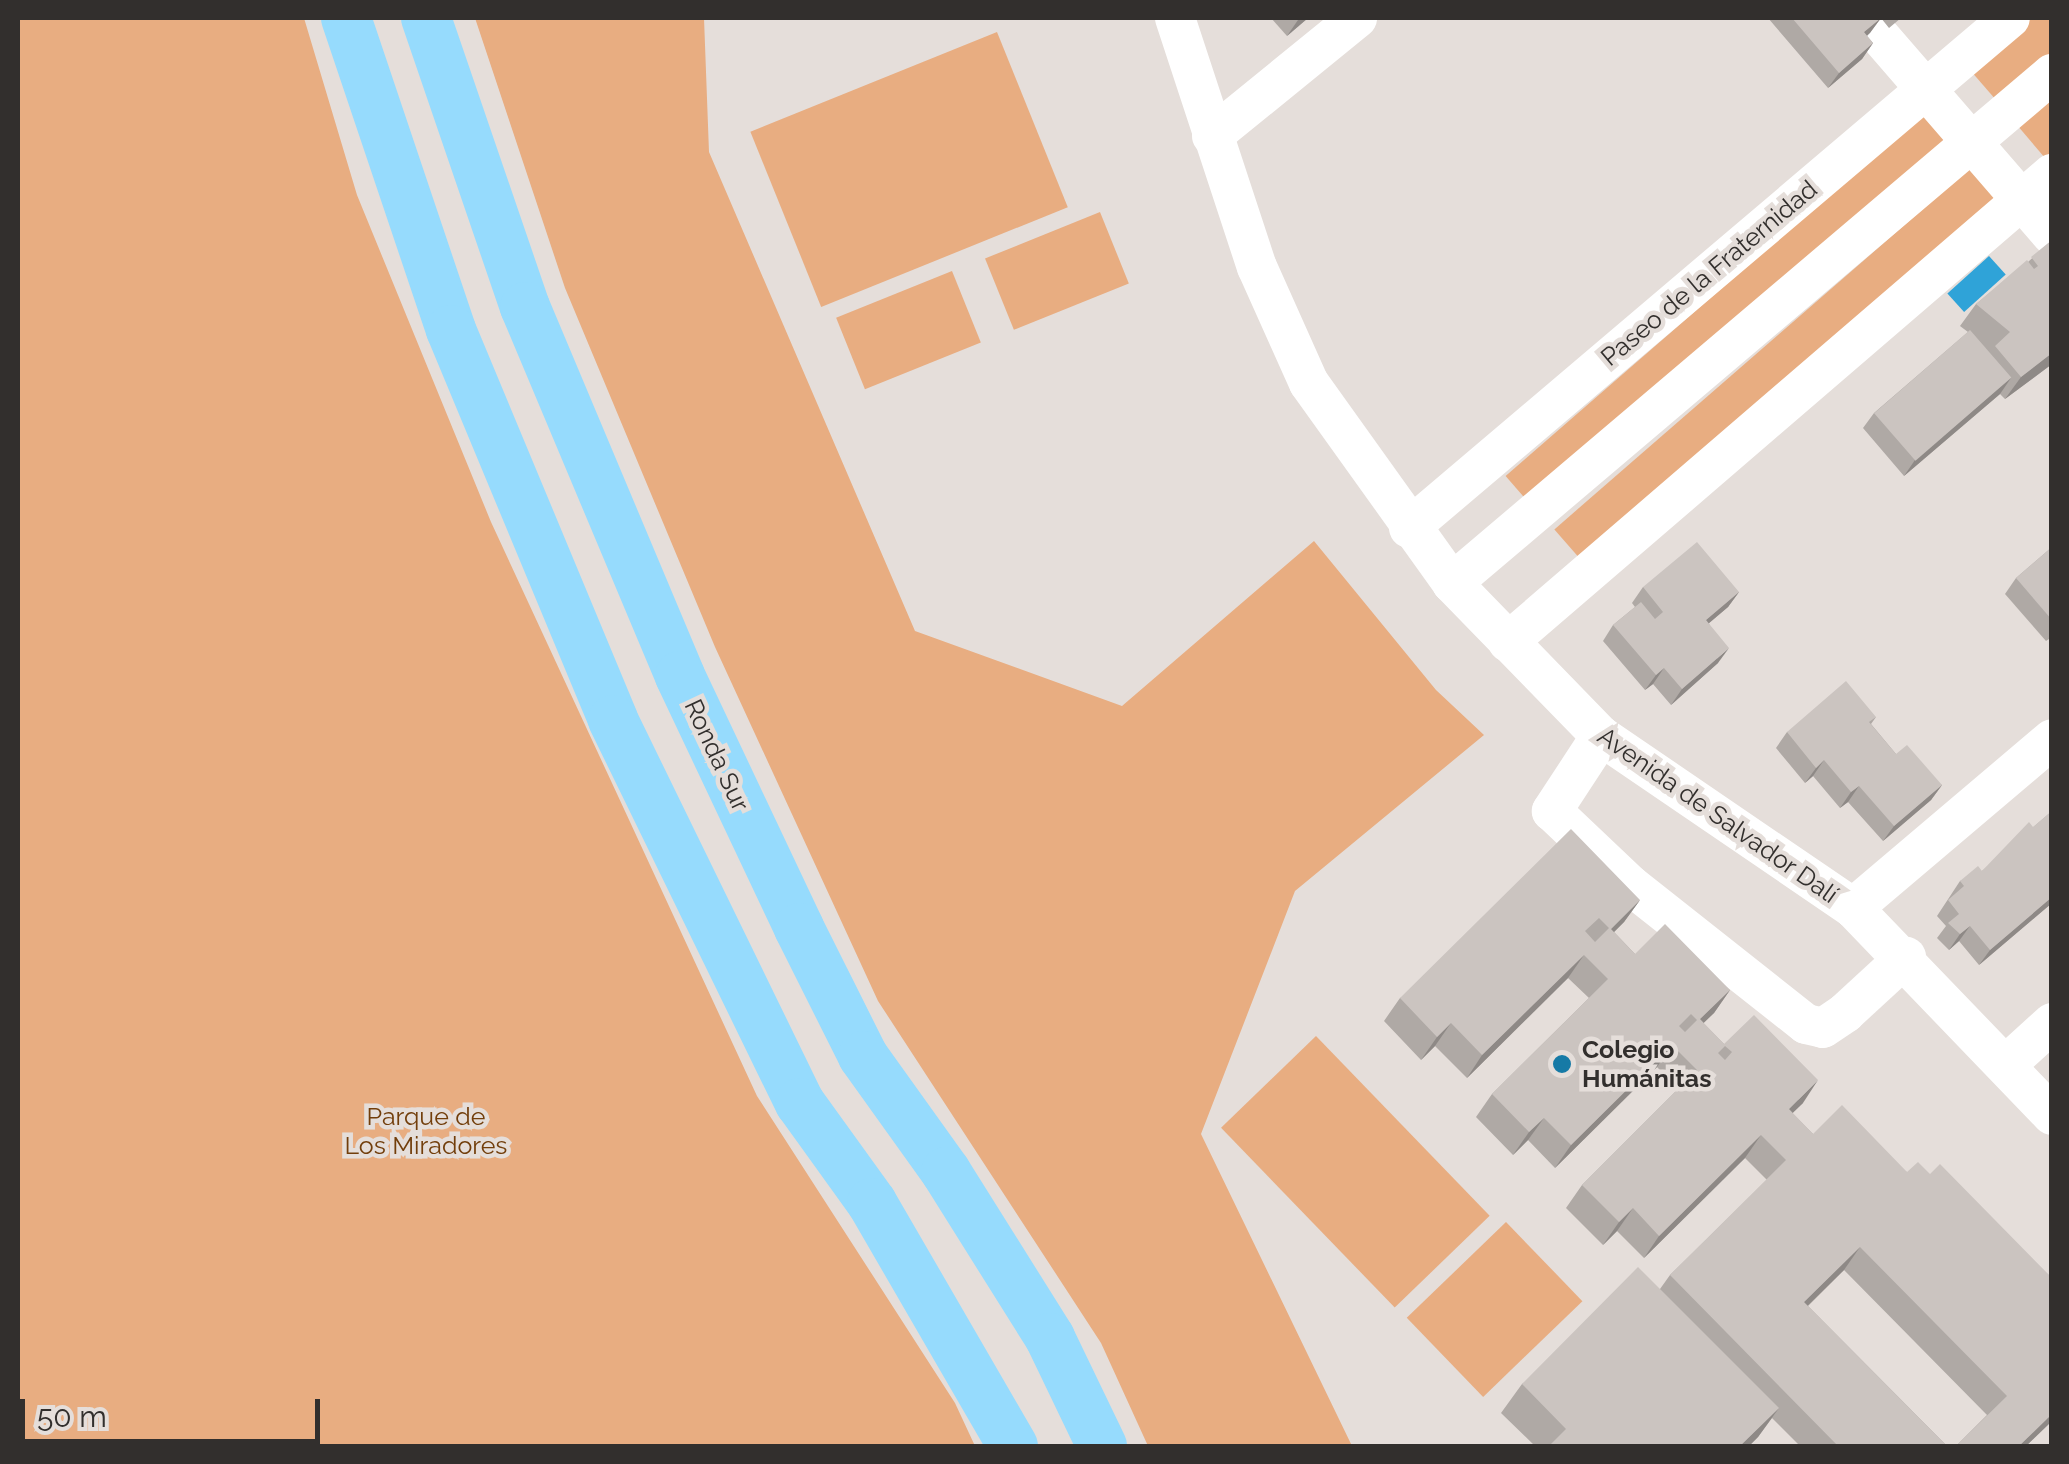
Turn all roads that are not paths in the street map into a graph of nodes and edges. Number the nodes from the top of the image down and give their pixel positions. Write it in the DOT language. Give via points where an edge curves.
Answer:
graph roads {
  1 [pos="346,18"];
  2 [pos="426,18"];
  3 [pos="1175,18"];
  4 [pos="1358,18"];
  5 [pos="1864,18"];
  6 [pos="2010,18"];
  7 [pos="2052,74"];
  8 [pos="1926,89"];
  9 [pos="1212,136"];
  10 [pos="1971,142"];
  11 [pos="2036,188"];
  12 [pos="2052,235"];
  13 [pos="1409,528"];
  14 [pos="1452,584"];
  15 [pos="1508,642"];
  16 [pos="1600,736"];
  17 [pos="2052,738"];
  18 [pos="1853,908"];
  19 [pos="1906,957"];
  20 [pos="2052,1023"];
  21 [pos="2007,1064"];
  22 [pos="2052,1115"];
  23 [pos="1013,1446"];
  24 [pos="1102,1446"];
  1 -- 23 [label="main road" via="451,330 613,720 800,1103 892,1236"];
  2 -- 24 [label="main road, Ronda Sur" via="525,307 680,676 799,928 862,1056 946,1172 1050,1338"];
  3 -- 9 [label="street, Avenida de Salvador Dalí"];
  4 -- 9 [label="street"];
  5 -- 8 [label="street"];
  6 -- 8 [label="street, Paseo de la Fraternidad"];
  7 -- 10 [label="street"];
  8 -- 10 [label="street"];
  8 -- 13 [label="street, Paseo de la Fraternidad"];
  9 -- 13 [label="street, Avenida de Salvador Dalí" via="1257,267 1309,382"];
  10 -- 11 [label="street"];
  10 -- 14 [label="street"];
  11 -- 12 [label="street"];
  11 -- 15 [label="street"];
  13 -- 14 [label="street, Avenida de Salvador Dalí"];
  14 -- 15 [label="street, Avenida de Salvador Dalí"];
  15 -- 16 [label="street, Avenida de Salvador Dalí"];
  16 -- 18 [label="street, Avenida de Salvador Dalí"];
  16 -- 19 [label="street" via="1552,810 1630,885 1806,1024 1823,1028"];
  17 -- 18 [label="street"];
  18 -- 19 [label="street, Avenida de Salvador Dalí"];
  19 -- 21 [label="street, Avenida de Salvador Dalí"];
  20 -- 21 [label="street"];
  21 -- 22 [label="street, Avenida de Salvador Dalí"];
}
